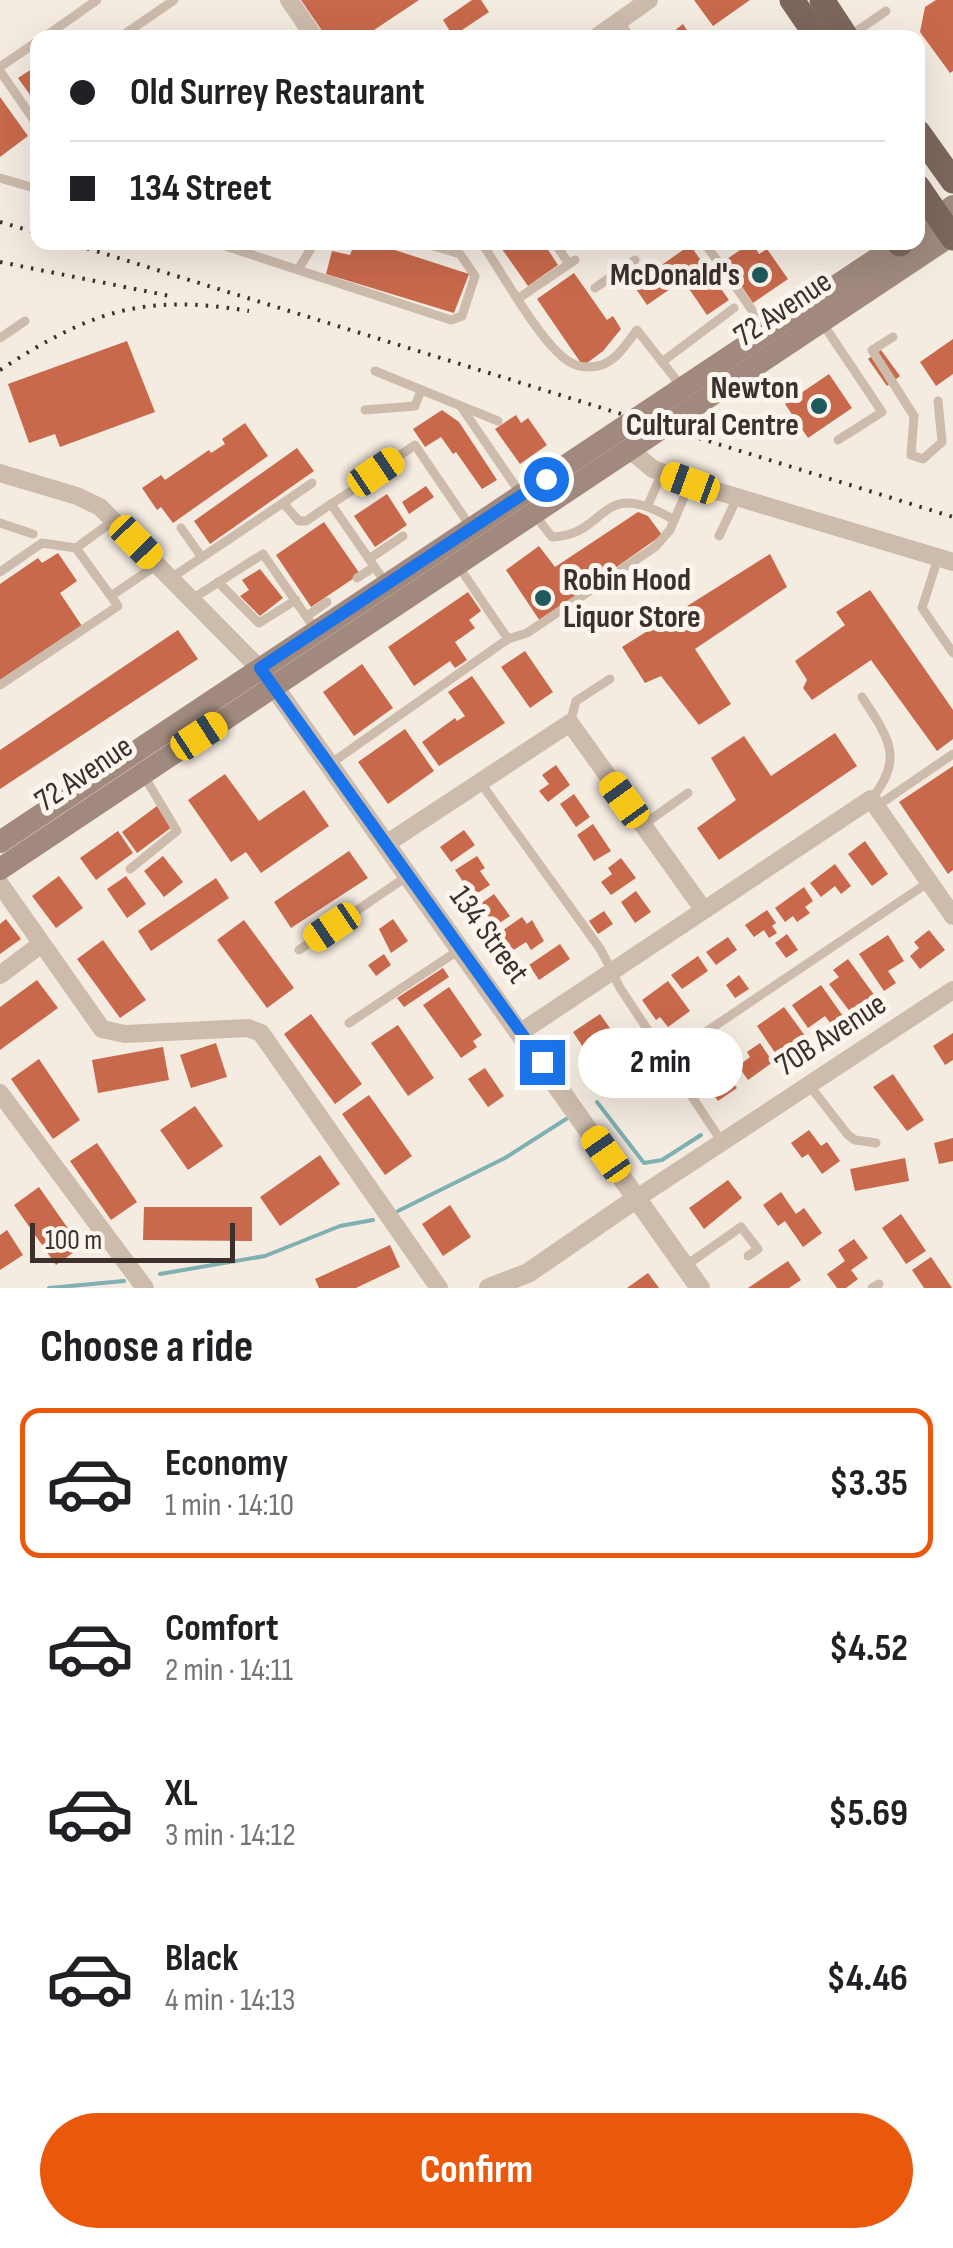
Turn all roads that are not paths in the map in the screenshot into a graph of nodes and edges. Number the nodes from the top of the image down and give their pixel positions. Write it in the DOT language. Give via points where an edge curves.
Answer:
graph roads {
  1 [pos="97,0"];
  2 [pos="174,0"];
  3 [pos="289,0"];
  4 [pos="648,0"];
  5 [pos="792,0"];
  6 [pos="822,0"];
  7 [pos="886,11"];
  8 [pos="619,21"];
  9 [pos="62,24"];
  10 [pos="53,30"];
  11 [pos="66,30"];
  12 [pos="130,30"];
  13 [pos="310,30"];
  14 [pos="606,30"];
  15 [pos="625,30"];
  16 [pos="813,30"];
  17 [pos="842,30"];
  18 [pos="858,30"];
  19 [pos="30,46"];
  20 [pos="0,69"];
  21 [pos="30,114"];
  22 [pos="925,139"];
  23 [pos="925,142"];
  24 [pos="953,157"];
  25 [pos="0,178"];
  26 [pos="953,181"];
  27 [pos="30,187"];
  28 [pos="240,250"];
  29 [pos="310,250"];
  30 [pos="447,250"];
  31 [pos="486,250"];
  32 [pos="561,250"];
  33 [pos="710,250"];
  34 [pos="901,250"];
  35 [pos="908,250"];
  36 [pos="634,260"];
  37 [pos="300,268"];
  38 [pos="595,288"];
  39 [pos="519,298"];
  40 [pos="734,308"];
  41 [pos="25,321"];
  42 [pos="822,322"];
  43 [pos="768,332"];
  44 [pos="894,337"];
  45 [pos="0,338"];
  46 [pos="662,362"];
  47 [pos="375,371"];
  48 [pos="682,388"];
  49 [pos="421,390"];
  50 [pos="938,401"];
  51 [pos="460,406"];
  52 [pos="365,410"];
  53 [pos="498,421"];
  54 [pos="940,422"];
  55 [pos="953,437"];
  56 [pos="838,440"];
  57 [pos="630,450"];
  58 [pos="376,472"];
  59 [pos="0,473"];
  60 [pos="662,473"];
  61 [pos="312,483"];
  62 [pos="690,483"];
  63 [pos="359,486"];
  64 [pos="523,498"];
  65 [pos="737,498"];
  66 [pos="283,503"];
  67 [pos="331,504"];
  68 [pos="648,504"];
  69 [pos="115,519"];
  70 [pos="674,520"];
  71 [pos="0,523"];
  72 [pos="181,528"];
  73 [pos="472,528"];
  74 [pos="33,534"];
  75 [pos="403,536"];
  76 [pos="719,536"];
  77 [pos="76,548"];
  78 [pos="201,556"];
  79 [pos="946,560"];
  80 [pos="457,565"];
  81 [pos="377,570"];
  82 [pos="164,571"];
  83 [pos="0,572"];
  84 [pos="358,578"];
  85 [pos="218,582"];
  86 [pos="111,596"];
  87 [pos="192,599"];
  88 [pos="296,600"];
  89 [pos="327,602"];
  90 [pos="312,623"];
  91 [pos="508,639"];
  92 [pos="953,653"];
  93 [pos="268,678"];
  94 [pos="610,679"];
  95 [pos="0,686"];
  96 [pos="862,698"];
  97 [pos="570,723"];
  98 [pos="953,754"];
  99 [pos="330,764"];
  100 [pos="142,774"];
  101 [pos="480,782"];
  102 [pos="688,793"];
  103 [pos="874,803"];
  104 [pos="643,825"];
  105 [pos="0,842"];
  106 [pos="386,844"];
  107 [pos="0,869"];
  108 [pos="130,869"];
  109 [pos="408,875"];
  110 [pos="929,882"];
  111 [pos="0,884"];
  112 [pos="704,909"];
  113 [pos="953,916"];
  114 [pos="40,944"];
  115 [pos="461,948"];
  116 [pos="299,950"];
  117 [pos="612,970"];
  118 [pos="0,975"];
  119 [pos="953,990"];
  120 [pos="349,1023"];
  121 [pos="521,1032"];
  122 [pos="667,1058"];
  123 [pos="809,1085"];
  124 [pos="0,1092"];
  125 [pos="722,1142"];
  126 [pos="876,1143"];
  127 [pos="638,1198"];
  128 [pos="748,1256"];
  129 [pos="685,1266"];
  130 [pos="146,1288"];
  131 [pos="439,1288"];
  132 [pos="489,1288"];
  133 [pos="700,1288"];
  1 -- 9 [label="lane"];
  2 -- 12 [label="lane"];
  3 -- 13 [label="street"];
  4 -- 8 [label="street"];
  5 -- 16 [label="main road"];
  6 -- 17 [label="main road"];
  7 -- 18 [label="lane"];
  8 -- 14 [label="street"];
  8 -- 15 [label="lane"];
  9 -- 10 [label="lane"];
  9 -- 11 [label="lane"];
  19 -- 20 [label="lane"];
  20 -- 21 [label="lane"];
  22 -- 24 [label="main road"];
  23 -- 26 [label="main road"];
  25 -- 27 [label="lane"];
  28 -- 37 [label="lane"];
  29 -- 37 [label="lane"];
  30 -- 37 [label="lane" via="460,254 476,276 462,316 451,320"];
  31 -- 39 [label="lane"];
  32 -- 39 [label="lane" via="572,262"];
  33 -- 43 [label="lane"];
  34 -- 43 [label="main road, 72 Avenue"];
  35 -- 42 [label="main road, 72 Avenue"];
  36 -- 38 [label="lane"];
  39 -- 46 [label="lane" via="565,359 580,366 618,355 637,330"];
  40 -- 46 [label="lane"];
  41 -- 45 [label="lane"];
  42 -- 56 [label="lane" via="882,412"];
  42 -- 57 [label="main road, 72 Avenue"];
  43 -- 48 [label="main road, 72 Avenue"];
  44 -- 54 [label="lane" via="872,350 914,416 911,455 923,459 942,442"];
  46 -- 48 [label="lane"];
  47 -- 49 [label="lane"];
  48 -- 64 [label="main road, 72 Avenue"];
  49 -- 51 [label="lane"];
  49 -- 52 [label="lane" via="416,406"];
  50 -- 54 [label="lane"];
  51 -- 53 [label="lane"];
  51 -- 64 [label="lane"];
  54 -- 55 [label="lane"];
  57 -- 60 [label="street"];
  57 -- 64 [label="main road, 72 Avenue"];
  58 -- 73 [label="lane" via="415,445"];
  59 -- 69 [label="street" via="77,496"];
  60 -- 62 [label="street"];
  60 -- 68 [label="lane"];
  61 -- 66 [label="lane"];
  62 -- 65 [label="street"];
  62 -- 70 [label="lane"];
  63 -- 67 [label="lane"];
  64 -- 68 [label="lane" via="552,537 615,504"];
  64 -- 73 [label="main road, 72 Avenue"];
  64 -- 80 [label="main road, 72 Avenue"];
  65 -- 76 [label="lane"];
  65 -- 79 [label="street"];
  66 -- 67 [label="lane" via="299,522"];
  66 -- 78 [label="lane"];
  67 -- 81 [label="lane"];
  68 -- 70 [label="lane"];
  69 -- 77 [label="lane"];
  69 -- 82 [label="street"];
  70 -- 91 [label="lane" via="654,547 528,633"];
  71 -- 74 [label="lane"];
  72 -- 78 [label="lane"];
  73 -- 81 [label="main road, 72 Avenue"];
  75 -- 81 [label="lane"];
  77 -- 83 [label="lane" via="42,543"];
  77 -- 86 [label="lane"];
  78 -- 82 [label="lane"];
  79 -- 92 [label="lane" via="922,608"];
  80 -- 91 [label="lane"];
  80 -- 93 [label="main road, 72 Avenue"];
  81 -- 84 [label="lane"];
  81 -- 90 [label="main road, 72 Avenue"];
  82 -- 86 [label="lane"];
  82 -- 87 [label="street"];
  85 -- 87 [label="lane"];
  85 -- 88 [label="lane" via="259,622"];
  85 -- 88 [label="lane" via="263,554"];
  86 -- 95 [label="lane" via="118,606"];
  87 -- 93 [label="street"];
  88 -- 90 [label="lane"];
  89 -- 90 [label="lane"];
  90 -- 93 [label="main road, 72 Avenue"];
  91 -- 99 [label="lane"];
  93 -- 99 [label="street, 134 Street"];
  93 -- 100 [label="main road, 72 Avenue"];
  93 -- 105 [label="main road, 72 Avenue"];
  94 -- 97 [label="lane" via="576,701"];
  96 -- 103 [label="lane" via="890,740 886,781"];
  97 -- 101 [label="street"];
  97 -- 104 [label="street"];
  98 -- 103 [label="lane"];
  99 -- 106 [label="street, 134 Street"];
  100 -- 107 [label="main road, 72 Avenue"];
  100 -- 108 [label="lane" via="177,830"];
  101 -- 106 [label="street"];
  101 -- 117 [label="lane"];
  102 -- 104 [label="lane"];
  103 -- 110 [label="street"];
  103 -- 112 [label="street"];
  104 -- 112 [label="street"];
  106 -- 109 [label="street, 134 Street"];
  109 -- 115 [label="street, 134 Street"];
  109 -- 116 [label="lane"];
  110 -- 113 [label="street"];
  110 -- 122 [label="lane"];
  111 -- 114 [label="street"];
  112 -- 117 [label="street"];
  114 -- 118 [label="street"];
  114 -- 131 [label="street" via="105,1030 261,1033"];
  115 -- 120 [label="lane"];
  115 -- 121 [label="street, 134 Street"];
  117 -- 121 [label="street"];
  117 -- 122 [label="lane"];
  119 -- 123 [label="street, 70B Avenue"];
  121 -- 127 [label="street, 134 Street"];
  122 -- 125 [label="lane"];
  123 -- 125 [label="street, 70B Avenue"];
  123 -- 126 [label="lane" via="848,1135"];
  124 -- 130 [label="street"];
  125 -- 127 [label="street, 70B Avenue"];
  127 -- 129 [label="street, 134 Street"];
  127 -- 132 [label="street, 70B Avenue" via="528,1274"];
  128 -- 129 [label="lane" via="758,1249 742,1226"];
  129 -- 133 [label="street, 134 Street"];
}
